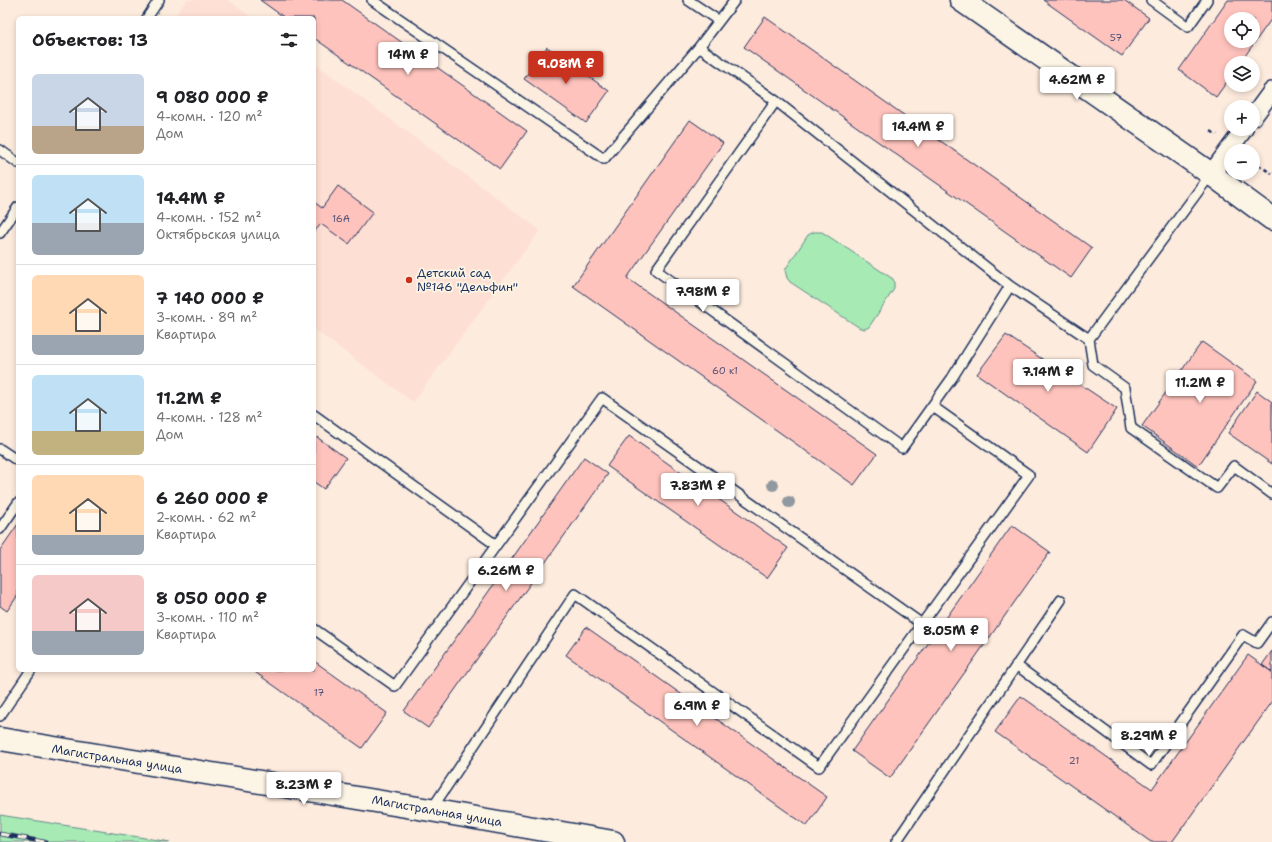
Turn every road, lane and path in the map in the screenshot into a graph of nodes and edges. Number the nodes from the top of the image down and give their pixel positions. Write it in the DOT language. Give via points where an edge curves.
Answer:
graph roads {
  1 [pos="159,0"];
  2 [pos="372,0"];
  3 [pos="688,0"];
  4 [pos="734,0"];
  5 [pos="961,0"];
  6 [pos="1151,0"];
  7 [pos="1207,0"];
  8 [pos="148,16"];
  9 [pos="719,21"];
  10 [pos="699,47"];
  11 [pos="1272,91"];
  12 [pos="776,101"];
  13 [pos="1260,107"];
  14 [pos="1239,136"];
  15 [pos="0,150"];
  16 [pos="16,162"];
  17 [pos="1260,166"];
  18 [pos="1211,174"];
  19 [pos="1272,174"];
  20 [pos="16,210"];
  21 [pos="1272,219"];
  22 [pos="0,233"];
  23 [pos="1010,286"];
  24 [pos="1089,339"];
  25 [pos="932,406"];
  26 [pos="316,416"];
  27 [pos="0,449"];
  28 [pos="16,460"];
  29 [pos="1272,494"];
  30 [pos="16,506"];
  31 [pos="0,529"];
  32 [pos="496,545"];
  33 [pos="1061,600"];
  34 [pos="1272,622"];
  35 [pos="922,624"];
  36 [pos="316,630"];
  37 [pos="1016,665"];
  38 [pos="30,672"];
  39 [pos="0,716"];
  40 [pos="0,739"];
  41 [pos="430,810"];
  42 [pos="613,842"];
  43 [pos="896,842"];
  1 -- 8 [label="lane"];
  2 -- 10 [label="lane" via="604,159"];
  3 -- 9 [label="lane"];
  4 -- 9 [label="lane"];
  5 -- 18 [label="street"];
  6 -- 7 [label="lane" via="1188,26"];
  9 -- 10 [label="lane"];
  10 -- 12 [label="lane"];
  11 -- 13 [label="street"];
  12 -- 23 [label="lane"];
  12 -- 25 [label="lane" via="656,270 902,448"];
  14 -- 18 [label="street"];
  15 -- 16 [label="lane"];
  17 -- 19 [label="path"];
  18 -- 21 [label="street"];
  18 -- 24 [label="lane"];
  20 -- 22 [label="lane"];
  23 -- 24 [label="lane"];
  23 -- 25 [label="lane"];
  24 -- 29 [label="lane" via="1093,364 1125,388 1131,428 1217,488 1234,466"];
  25 -- 35 [label="lane" via="1029,476"];
  26 -- 32 [label="lane"];
  27 -- 28 [label="lane"];
  30 -- 31 [label="lane"];
  32 -- 35 [label="lane" via="602,398"];
  32 -- 36 [label="lane" via="395,686"];
  33 -- 37 [label="lane"];
  34 -- 37 [label="lane" via="1257,643 1243,634 1151,765"];
  35 -- 41 [label="lane" via="819,767 575,594"];
  37 -- 43 [label="lane"];
  38 -- 39 [label="lane"];
  40 -- 41 [label="street, Магистральная улица"];
  41 -- 42 [label="street, Магистральная улица"];
}
